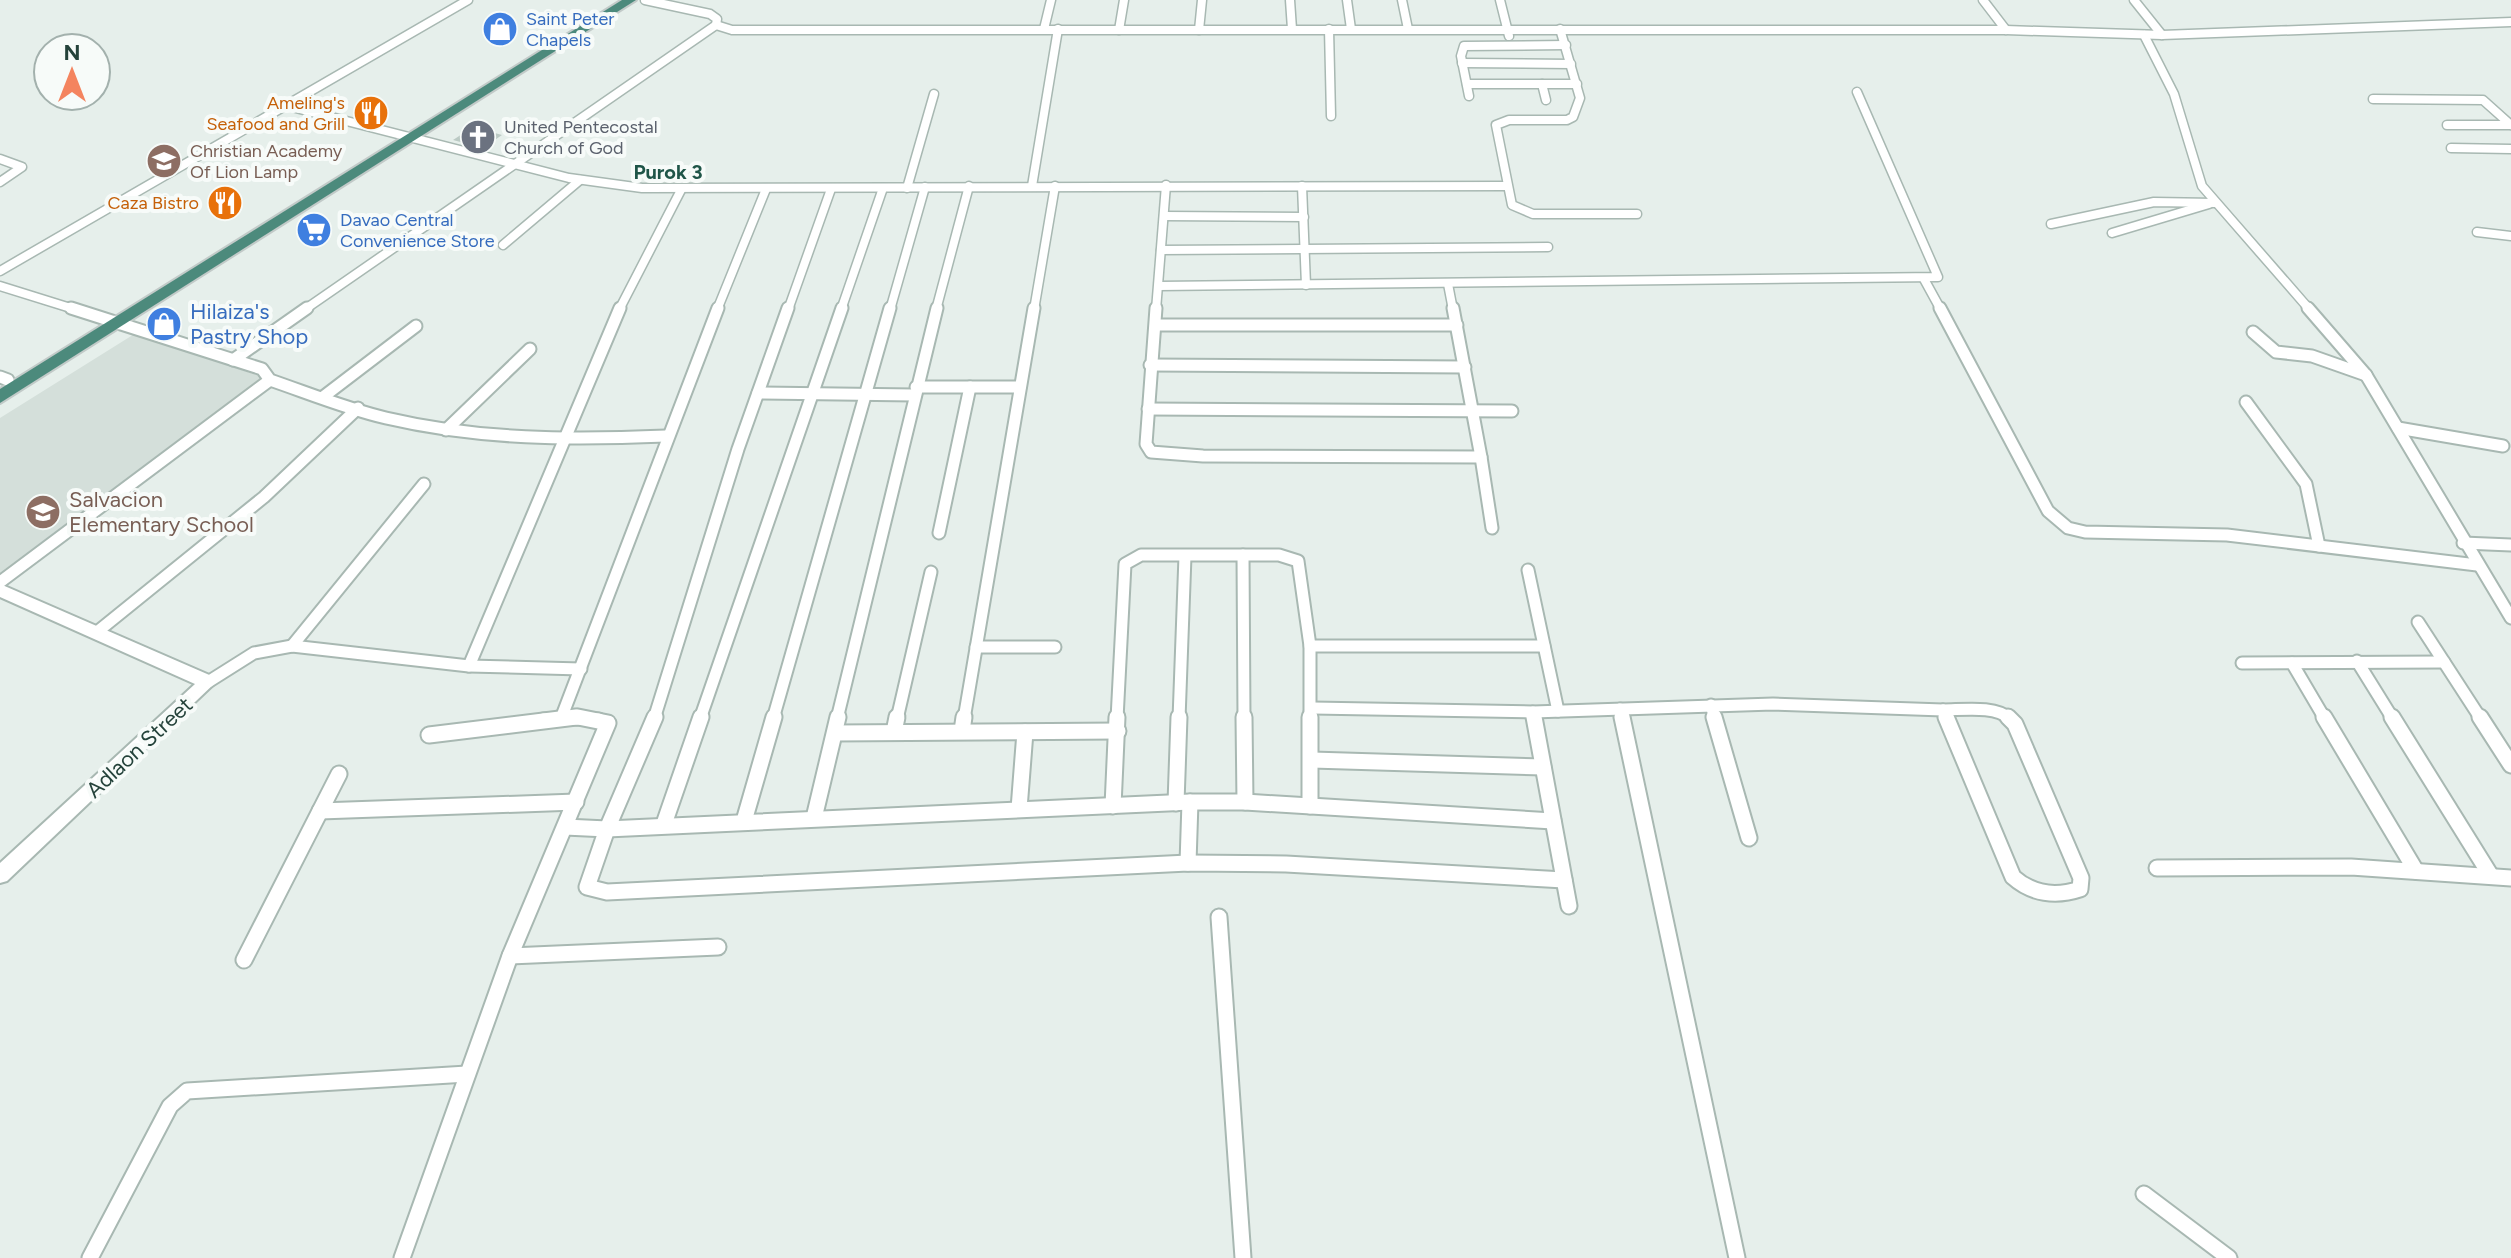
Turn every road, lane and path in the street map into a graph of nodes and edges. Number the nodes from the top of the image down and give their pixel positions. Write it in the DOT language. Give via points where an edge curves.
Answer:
graph roads {
  1 [pos="468,0"];
  2 [pos="616,0"];
  3 [pos="630,0"];
  4 [pos="645,0"];
  5 [pos="1051,0"];
  6 [pos="1124,0"];
  7 [pos="1202,0"];
  8 [pos="1290,0"];
  9 [pos="1347,0"];
  10 [pos="1402,0"];
  11 [pos="1500,0"];
  12 [pos="1983,0"];
  13 [pos="2134,0"];
  14 [pos="2511,22"];
  15 [pos="716,25"];
  16 [pos="1044,29"];
  17 [pos="1058,29"];
  18 [pos="1292,29"];
  19 [pos="1329,29"];
  20 [pos="1351,29"];
  21 [pos="1408,29"];
  22 [pos="1507,29"];
  23 [pos="1560,29"];
  24 [pos="1119,30"];
  25 [pos="1199,30"];
  26 [pos="2006,30"];
  27 [pos="2144,35"];
  28 [pos="2162,35"];
  29 [pos="1512,44"];
  30 [pos="1566,45"];
  31 [pos="1462,63"];
  32 [pos="1571,64"];
  33 [pos="1467,84"];
  34 [pos="1542,84"];
  35 [pos="1577,84"];
  36 [pos="1857,92"];
  37 [pos="934,94"];
  38 [pos="1469,96"];
  39 [pos="2373,99"];
  40 [pos="1546,100"];
  41 [pos="284,105"];
  42 [pos="1331,116"];
  43 [pos="2447,125"];
  44 [pos="2511,125"];
  45 [pos="405,137"];
  46 [pos="2451,148"];
  47 [pos="2511,149"];
  48 [pos="0,159"];
  49 [pos="514,165"];
  50 [pos="580,180"];
  51 [pos="0,182"];
  52 [pos="1166,185"];
  53 [pos="969,186"];
  54 [pos="1032,186"];
  55 [pos="1055,186"];
  56 [pos="1302,186"];
  57 [pos="1507,186"];
  58 [pos="925,187"];
  59 [pos="883,188"];
  60 [pos="907,188"];
  61 [pos="766,189"];
  62 [pos="831,189"];
  63 [pos="681,190"];
  64 [pos="2213,204"];
  65 [pos="1637,214"];
  66 [pos="1164,216"];
  67 [pos="1304,217"];
  68 [pos="2051,224"];
  69 [pos="2477,232"];
  70 [pos="2112,233"];
  71 [pos="2511,236"];
  72 [pos="503,245"];
  73 [pos="1548,247"];
  74 [pos="1161,250"];
  75 [pos="1304,250"];
  76 [pos="0,271"];
  77 [pos="1924,279"];
  78 [pos="1448,284"];
  79 [pos="1306,285"];
  80 [pos="0,286"];
  81 [pos="1159,286"];
  82 [pos="111,321"];
  83 [pos="1156,325"];
  84 [pos="1457,325"];
  85 [pos="416,326"];
  86 [pos="2253,332"];
  87 [pos="530,349"];
  88 [pos="233,360"];
  89 [pos="1150,365"];
  90 [pos="1465,367"];
  91 [pos="2366,375"];
  92 [pos="270,380"];
  93 [pos="3,381"];
  94 [pos="970,387"];
  95 [pos="1020,387"];
  96 [pos="915,391"];
  97 [pos="758,393"];
  98 [pos="810,393"];
  99 [pos="864,394"];
  100 [pos="0,397"];
  101 [pos="323,397"];
  102 [pos="2246,402"];
  103 [pos="358,408"];
  104 [pos="1148,409"];
  105 [pos="1472,410"];
  106 [pos="1512,411"];
  107 [pos="2398,428"];
  108 [pos="446,430"];
  109 [pos="666,436"];
  110 [pos="563,440"];
  111 [pos="2503,446"];
  112 [pos="1481,457"];
  113 [pos="424,484"];
  114 [pos="1492,528"];
  115 [pos="939,533"];
  116 [pos="2463,543"];
  117 [pos="2511,545"];
  118 [pos="2319,546"];
  119 [pos="1243,555"];
  120 [pos="1185,556"];
  121 [pos="2477,565"];
  122 [pos="1528,570"];
  123 [pos="931,572"];
  124 [pos="0,582"];
  125 [pos="0,590"];
  126 [pos="2511,618"];
  127 [pos="2418,622"];
  128 [pos="97,632"];
  129 [pos="292,646"];
  130 [pos="1310,646"];
  131 [pos="1544,646"];
  132 [pos="976,647"];
  133 [pos="1055,647"];
  134 [pos="2357,661"];
  135 [pos="2444,662"];
  136 [pos="2242,663"];
  137 [pos="2292,663"];
  138 [pos="469,666"];
  139 [pos="581,669"];
  140 [pos="208,682"];
  141 [pos="1711,705"];
  142 [pos="1313,708"];
  143 [pos="1620,709"];
  144 [pos="1943,709"];
  145 [pos="1558,711"];
  146 [pos="1533,712"];
  147 [pos="562,716"];
  148 [pos="962,731"];
  149 [pos="1118,731"];
  150 [pos="894,732"];
  151 [pos="1025,732"];
  152 [pos="835,733"];
  153 [pos="429,735"];
  154 [pos="1312,760"];
  155 [pos="2511,765"];
  156 [pos="1543,767"];
  157 [pos="339,774"];
  158 [pos="576,802"];
  159 [pos="1183,802"];
  160 [pos="1245,802"];
  161 [pos="1113,806"];
  162 [pos="1310,806"];
  163 [pos="1019,809"];
  164 [pos="320,811"];
  165 [pos="814,818"];
  166 [pos="744,821"];
  167 [pos="1553,821"];
  168 [pos="664,824"];
  169 [pos="565,827"];
  170 [pos="607,829"];
  171 [pos="1749,838"];
  172 [pos="1188,863"];
  173 [pos="2157,868"];
  174 [pos="2416,871"];
  175 [pos="0,875"];
  176 [pos="2491,876"];
  177 [pos="2511,878"];
  178 [pos="1564,880"];
  179 [pos="1569,906"];
  180 [pos="1219,917"];
  181 [pos="718,947"];
  182 [pos="510,956"];
  183 [pos="244,960"];
  184 [pos="467,1074"];
  185 [pos="2144,1194"];
  186 [pos="90,1258"];
  187 [pos="402,1258"];
  188 [pos="1243,1258"];
  189 [pos="1737,1258"];
  190 [pos="2229,1258"];
  1 -- 41 [label="street"];
  2 -- 45 [label="highway"];
  3 -- 45 [label="highway"];
  4 -- 15 [label="street" via="710,14"];
  5 -- 16 [label="street"];
  6 -- 24 [label="street"];
  7 -- 25 [label="street"];
  8 -- 18 [label="street"];
  9 -- 20 [label="street"];
  10 -- 21 [label="street"];
  11 -- 22 [label="street"];
  12 -- 26 [label="street"];
  13 -- 28 [label="street"];
  14 -- 28 [label="street"];
  15 -- 16 [label="street" via="732,30"];
  15 -- 49 [label="street"];
  16 -- 17 [label="street"];
  17 -- 24 [label="street"];
  17 -- 54 [label="street"];
  18 -- 19 [label="street"];
  18 -- 25 [label="street"];
  19 -- 20 [label="street"];
  19 -- 42 [label="street"];
  20 -- 21 [label="street"];
  21 -- 22 [label="street"];
  22 -- 23 [label="street"];
  22 -- 29 [label="street"];
  23 -- 26 [label="street"];
  23 -- 30 [label="street"];
  24 -- 25 [label="street"];
  26 -- 27 [label="street"];
  27 -- 28 [label="street"];
  27 -- 64 [label="street" via="2181,114 2191,167"];
  29 -- 30 [label="street"];
  29 -- 31 [label="street" via="1464,46"];
  30 -- 32 [label="street"];
  31 -- 32 [label="street"];
  31 -- 33 [label="street"];
  32 -- 35 [label="street"];
  33 -- 34 [label="street"];
  33 -- 38 [label="street"];
  34 -- 35 [label="street"];
  34 -- 40 [label="street"];
  35 -- 57 [label="street" via="1580,98 1573,117 1496,125"];
  36 -- 77 [label="street" via="1939,273"];
  37 -- 60 [label="street"];
  39 -- 44 [label="street" via="2483,100"];
  41 -- 45 [label="street"];
  41 -- 76 [label="street"];
  43 -- 44 [label="street"];
  45 -- 49 [label="street"];
  45 -- 82 [label="highway"];
  46 -- 47 [label="street"];
  48 -- 51 [label="street" via="22,167"];
  49 -- 50 [label="street"];
  49 -- 88 [label="street"];
  50 -- 63 [label="street"];
  50 -- 72 [label="street"];
  52 -- 55 [label="street"];
  52 -- 56 [label="street"];
  52 -- 66 [label="street"];
  53 -- 54 [label="street"];
  53 -- 58 [label="street"];
  53 -- 96 [label="street"];
  54 -- 55 [label="street"];
  55 -- 95 [label="street"];
  56 -- 57 [label="street"];
  56 -- 67 [label="street"];
  57 -- 65 [label="street" via="1512,205 1523,212"];
  58 -- 60 [label="street"];
  58 -- 99 [label="street"];
  59 -- 60 [label="street"];
  59 -- 62 [label="street"];
  59 -- 98 [label="street"];
  61 -- 62 [label="street"];
  61 -- 63 [label="street"];
  61 -- 109 [label="street"];
  62 -- 97 [label="street"];
  63 -- 110 [label="street" via="612,325"];
  64 -- 68 [label="street" via="2154,202"];
  64 -- 70 [label="street"];
  64 -- 91 [label="street"];
  66 -- 67 [label="street"];
  66 -- 74 [label="street"];
  67 -- 75 [label="street"];
  69 -- 71 [label="street"];
  73 -- 75 [label="street"];
  74 -- 75 [label="street"];
  74 -- 81 [label="street"];
  75 -- 79 [label="street"];
  77 -- 78 [label="street"];
  77 -- 118 [label="street" via="2057,521 2085,532 2227,535"];
  78 -- 79 [label="street"];
  78 -- 84 [label="street"];
  79 -- 81 [label="street"];
  80 -- 82 [label="street"];
  81 -- 83 [label="street"];
  82 -- 88 [label="street"];
  82 -- 93 [label="highway"];
  82 -- 100 [label="highway"];
  83 -- 84 [label="street"];
  83 -- 89 [label="street"];
  84 -- 90 [label="street"];
  85 -- 101 [label="street"];
  86 -- 91 [label="street" via="2276,352 2312,356"];
  87 -- 108 [label="street"];
  88 -- 92 [label="street" via="262,369"];
  89 -- 90 [label="street"];
  89 -- 104 [label="street"];
  90 -- 105 [label="street"];
  91 -- 107 [label="street"];
  92 -- 101 [label="street"];
  92 -- 124 [label="street"];
  94 -- 95 [label="street"];
  94 -- 96 [label="street"];
  94 -- 115 [label="street"];
  95 -- 132 [label="street"];
  96 -- 99 [label="street"];
  96 -- 152 [label="street"];
  97 -- 98 [label="street"];
  97 -- 170 [label="street" via="658,710"];
  98 -- 99 [label="street"];
  98 -- 168 [label="street"];
  99 -- 166 [label="street"];
  101 -- 103 [label="street"];
  102 -- 118 [label="street" via="2306,484"];
  103 -- 108 [label="street"];
  103 -- 128 [label="street" via="247,513"];
  104 -- 105 [label="street"];
  104 -- 112 [label="street" via="1147,448 1159,455"];
  105 -- 106 [label="street"];
  105 -- 112 [label="street"];
  107 -- 111 [label="street"];
  107 -- 116 [label="street"];
  108 -- 110 [label="street"];
  109 -- 110 [label="street"];
  109 -- 139 [label="street"];
  110 -- 138 [label="street"];
  112 -- 114 [label="street"];
  113 -- 129 [label="street"];
  116 -- 117 [label="street"];
  116 -- 121 [label="street"];
  118 -- 121 [label="street"];
  119 -- 120 [label="street"];
  119 -- 130 [label="street" via="1298,561"];
  119 -- 160 [label="street"];
  120 -- 149 [label="street" via="1141,555 1125,564"];
  120 -- 159 [label="street"];
  121 -- 126 [label="street"];
  122 -- 131 [label="street"];
  123 -- 150 [label="street"];
  125 -- 128 [label="street"];
  127 -- 135 [label="street"];
  128 -- 140 [label="street"];
  129 -- 138 [label="street, Adlaon Street"];
  129 -- 140 [label="street, Adlaon Street" via="254,653"];
  130 -- 131 [label="street"];
  130 -- 142 [label="street"];
  131 -- 145 [label="street"];
  132 -- 133 [label="street"];
  132 -- 148 [label="street"];
  134 -- 135 [label="street"];
  134 -- 137 [label="street"];
  134 -- 176 [label="street"];
  135 -- 155 [label="street"];
  136 -- 137 [label="street"];
  137 -- 174 [label="street"];
  138 -- 139 [label="street, Adlaon Street"];
  139 -- 147 [label="street"];
  140 -- 175 [label="street, Adlaon Street"];
  141 -- 143 [label="street"];
  141 -- 144 [label="street"];
  141 -- 171 [label="street"];
  142 -- 146 [label="street"];
  142 -- 154 [label="street"];
  143 -- 145 [label="street"];
  143 -- 189 [label="street"];
  144 -- 144 [label="street" via="1998,711 2015,724 2081,878 2080,889 2027,889 2013,877"];
  145 -- 146 [label="street"];
  146 -- 156 [label="street"];
  147 -- 153 [label="street"];
  147 -- 158 [label="street" via="597,717 608,723"];
  148 -- 150 [label="street"];
  148 -- 151 [label="street"];
  149 -- 151 [label="street"];
  149 -- 161 [label="street"];
  150 -- 152 [label="street"];
  151 -- 163 [label="street"];
  152 -- 165 [label="street"];
  154 -- 156 [label="street"];
  154 -- 162 [label="street"];
  156 -- 167 [label="street"];
  157 -- 164 [label="street"];
  158 -- 164 [label="street"];
  158 -- 169 [label="street"];
  159 -- 160 [label="street"];
  159 -- 161 [label="street"];
  159 -- 172 [label="street"];
  160 -- 162 [label="street"];
  161 -- 163 [label="street"];
  162 -- 167 [label="street"];
  163 -- 165 [label="street"];
  164 -- 183 [label="street"];
  165 -- 166 [label="street"];
  166 -- 168 [label="street"];
  167 -- 178 [label="street"];
  168 -- 170 [label="street"];
  169 -- 170 [label="street"];
  169 -- 182 [label="street"];
  170 -- 172 [label="street" via="588,879 587,887 594,891"];
  172 -- 178 [label="street"];
  173 -- 174 [label="street" via="2336,866"];
  174 -- 176 [label="street"];
  176 -- 177 [label="street"];
  178 -- 179 [label="street"];
  180 -- 188 [label="street"];
  181 -- 182 [label="street"];
  182 -- 184 [label="street"];
  184 -- 186 [label="street" via="187,1091 170,1106"];
  184 -- 187 [label="street"];
  185 -- 190 [label="street"];
}
